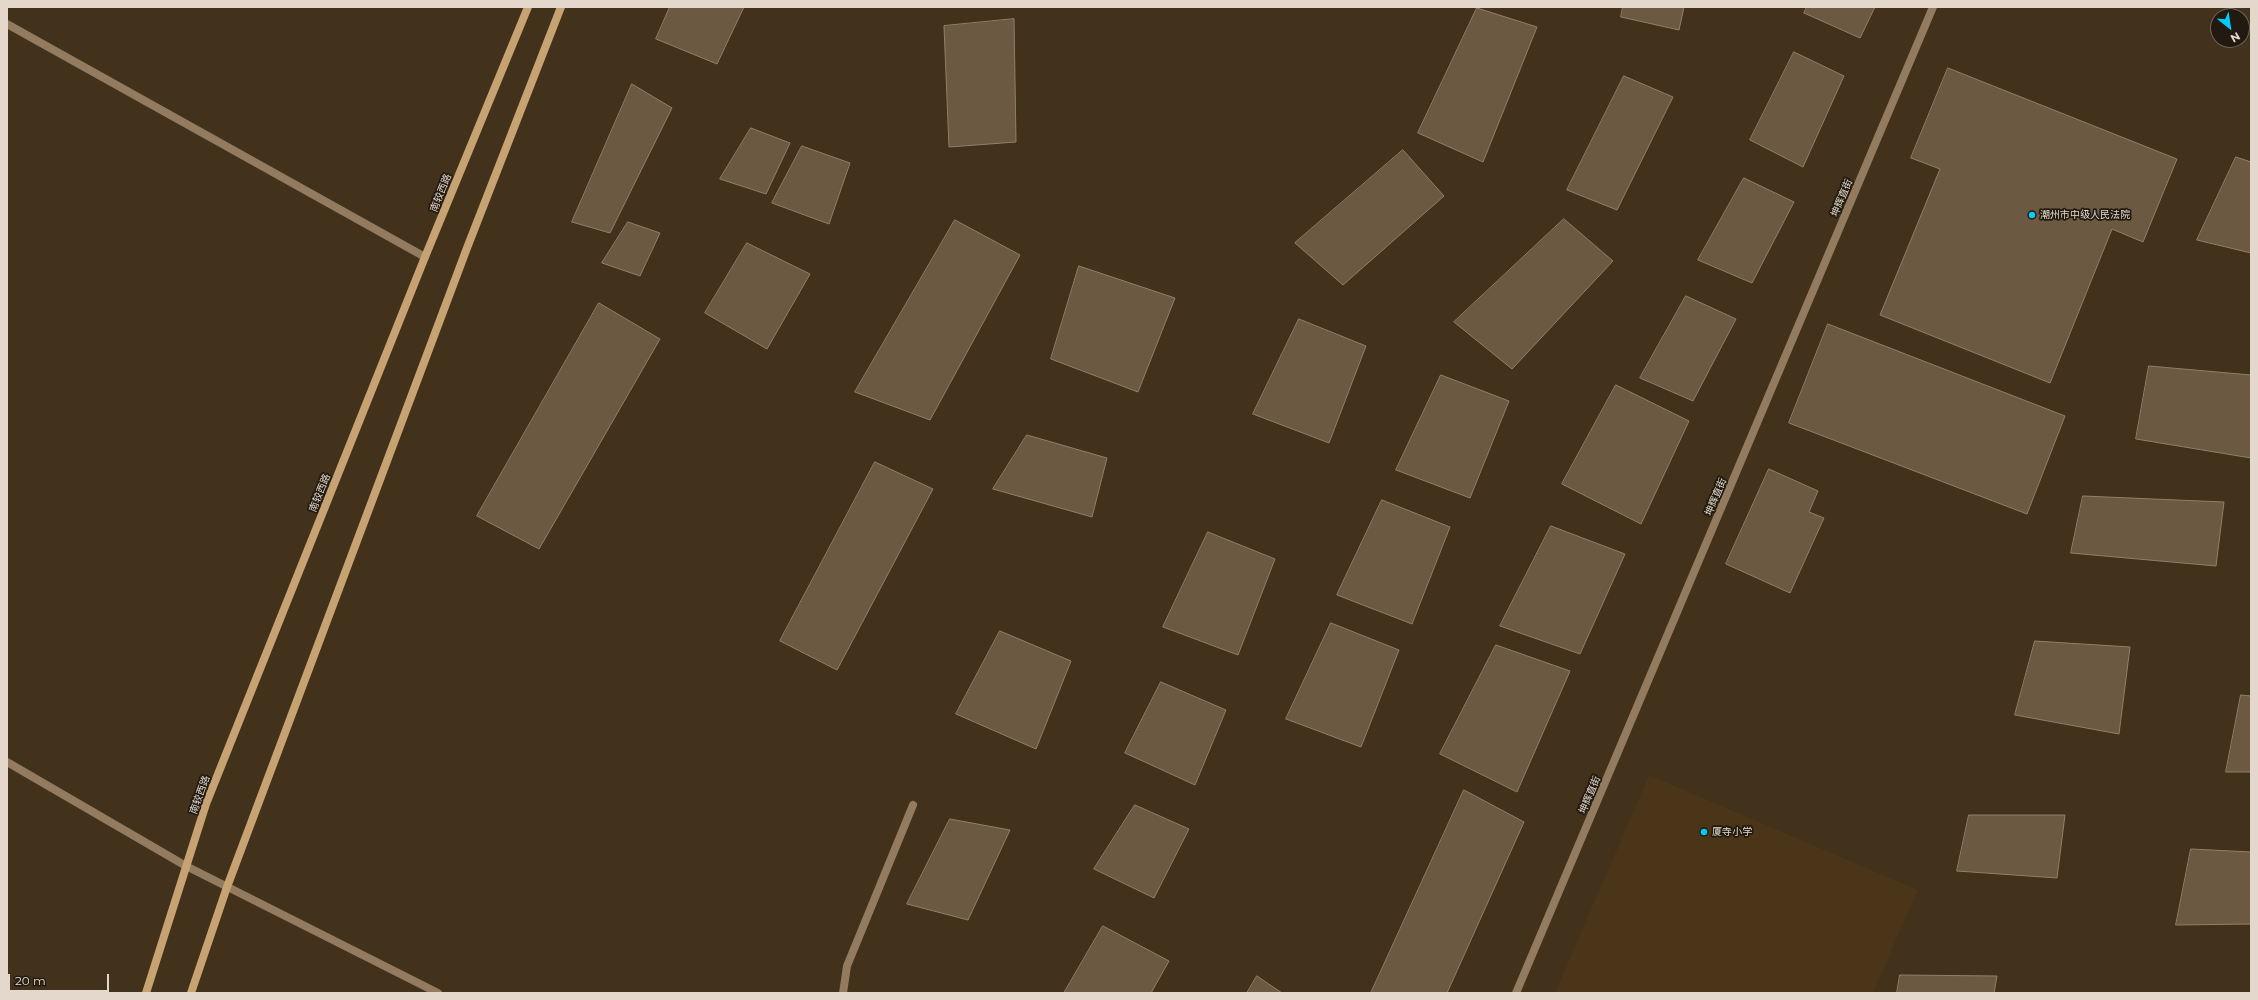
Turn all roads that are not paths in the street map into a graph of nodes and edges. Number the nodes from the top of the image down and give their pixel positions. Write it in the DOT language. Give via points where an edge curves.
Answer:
graph roads {
  1 [pos="528,7"];
  2 [pos="561,7"];
  3 [pos="1933,7"];
  4 [pos="7,24"];
  5 [pos="425,257"];
  6 [pos="7,762"];
  7 [pos="913,805"];
  8 [pos="186,866"];
  9 [pos="227,887"];
  10 [pos="146,993"];
  11 [pos="191,993"];
  12 [pos="438,993"];
  13 [pos="843,993"];
  14 [pos="1516,993"];
  1 -- 5 [label="main road, 南较西路"];
  2 -- 9 [label="main road" via="467,248"];
  3 -- 14 [label="street, 坤辉直街"];
  4 -- 5 [label="street"];
  5 -- 8 [label="main road, 南较西路" via="209,797"];
  6 -- 8 [label="street"];
  7 -- 13 [label="street" via="847,966"];
  8 -- 9 [label="street"];
  8 -- 10 [label="main road, 南较西路"];
  9 -- 11 [label="main road"];
  9 -- 12 [label="street"];
}
